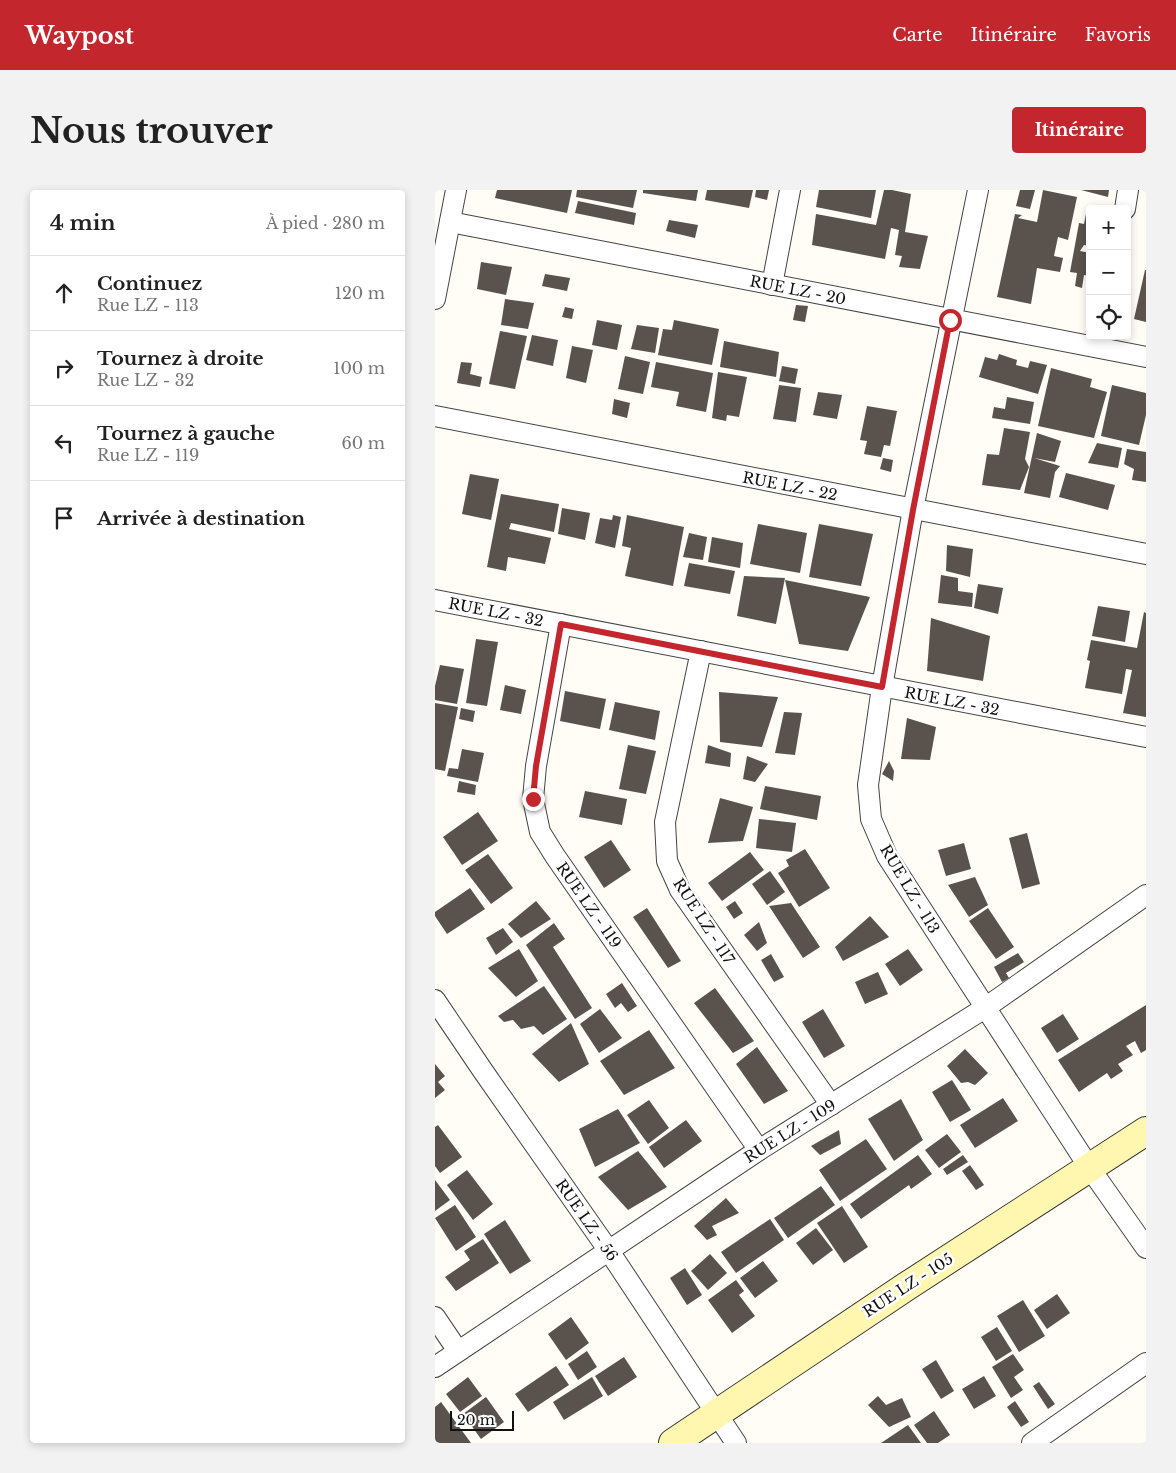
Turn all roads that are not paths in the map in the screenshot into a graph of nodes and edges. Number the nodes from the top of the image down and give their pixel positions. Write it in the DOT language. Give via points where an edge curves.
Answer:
graph roads {
  1 [pos="456,190"];
  2 [pos="790,190"];
  3 [pos="978,190"];
  4 [pos="1128,190"];
  5 [pos="1126,205"];
  6 [pos="450,222"];
  7 [pos="772,285"];
  8 [pos="435,299"];
  9 [pos="950,320"];
  10 [pos="1098,342"];
  11 [pos="1146,357"];
  12 [pos="435,416"];
  13 [pos="913,510"];
  14 [pos="1146,554"];
  15 [pos="435,600"];
  16 [pos="561,624"];
  17 [pos="701,651"];
  18 [pos="882,687"];
  19 [pos="1146,737"];
  20 [pos="1146,895"];
  21 [pos="435,1000"];
  22 [pos="985,1008"];
  23 [pos="831,1105"];
  24 [pos="1146,1131"];
  25 [pos="759,1150"];
  26 [pos="1089,1167"];
  27 [pos="1146,1248"];
  28 [pos="609,1251"];
  29 [pos="435,1317"];
  30 [pos="458,1351"];
  31 [pos="1146,1363"];
  32 [pos="435,1367"];
  33 [pos="715,1413"];
  34 [pos="673,1443"];
  35 [pos="735,1443"];
  36 [pos="1031,1443"];
  1 -- 6 [label="street"];
  2 -- 7 [label="street"];
  3 -- 9 [label="street, RUE LZ - 113"];
  4 -- 5 [label="street"];
  6 -- 7 [label="street, RUE LZ - 20"];
  6 -- 8 [label="street"];
  7 -- 9 [label="street, RUE LZ - 20"];
  9 -- 10 [label="street, RUE LZ - 20"];
  9 -- 13 [label="street, RUE LZ - 113"];
  10 -- 11 [label="street, RUE LZ - 20"];
  12 -- 13 [label="street, RUE LZ - 22"];
  13 -- 14 [label="street, RUE LZ - 22"];
  13 -- 18 [label="street, RUE LZ - 113"];
  15 -- 16 [label="street, RUE LZ - 32"];
  16 -- 17 [label="street, RUE LZ - 32"];
  16 -- 25 [label="street, RUE LZ - 119" via="536,766 533,799 541,832"];
  17 -- 18 [label="street, RUE LZ - 32"];
  17 -- 23 [label="street, RUE LZ - 117" via="665,822 667,861 680,890"];
  18 -- 19 [label="street, RUE LZ - 32"];
  18 -- 22 [label="street, RUE LZ - 113" via="868,785 871,819 887,856"];
  20 -- 22 [label="street, RUE LZ - 109"];
  21 -- 28 [label="street, RUE LZ - 56"];
  22 -- 23 [label="street, RUE LZ - 109"];
  22 -- 26 [label="street, RUE LZ - 113"];
  23 -- 25 [label="street, RUE LZ - 109"];
  24 -- 26 [label="main road, RUE LZ - 105"];
  25 -- 28 [label="street, RUE LZ - 109"];
  26 -- 27 [label="street, RUE LZ - 113"];
  26 -- 33 [label="main road, RUE LZ - 105"];
  28 -- 30 [label="street, RUE LZ - 109"];
  28 -- 33 [label="street, RUE LZ - 56"];
  29 -- 30 [label="street"];
  30 -- 32 [label="street, RUE LZ - 109"];
  31 -- 36 [label="street"];
  33 -- 34 [label="main road, RUE LZ - 105"];
  33 -- 35 [label="street, RUE LZ - 56"];
}
